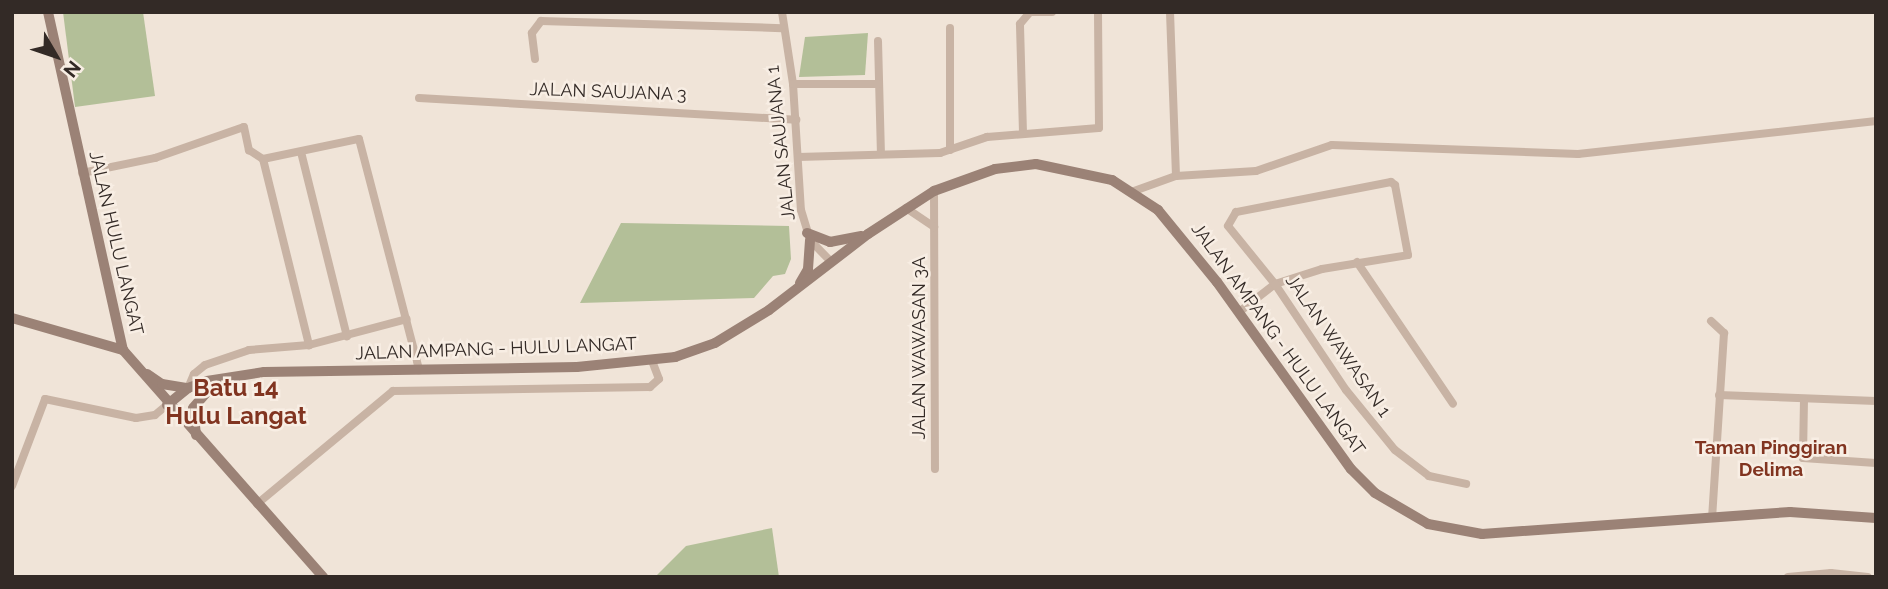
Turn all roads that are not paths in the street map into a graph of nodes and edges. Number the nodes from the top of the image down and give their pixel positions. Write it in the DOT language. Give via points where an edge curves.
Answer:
graph roads {
  1 [pos="48,12"];
  2 [pos="782,12"];
  3 [pos="1052,12"];
  4 [pos="1098,12"];
  5 [pos="1170,12"];
  6 [pos="782,28"];
  7 [pos="950,29"];
  8 [pos="878,41"];
  9 [pos="536,59"];
  10 [pos="793,84"];
  11 [pos="879,84"];
  12 [pos="419,98"];
  13 [pos="796,120"];
  14 [pos="1876,121"];
  15 [pos="1023,133"];
  16 [pos="950,150"];
  17 [pos="301,152"];
  18 [pos="881,154"];
  19 [pos="798,157"];
  20 [pos="263,159"];
  21 [pos="82,173"];
  22 [pos="1176,176"];
  23 [pos="934,191"];
  24 [pos="1134,191"];
  25 [pos="906,208"];
  26 [pos="934,226"];
  27 [pos="868,234"];
  28 [pos="808,237"];
  29 [pos="831,262"];
  30 [pos="1357,262"];
  31 [pos="1275,284"];
  32 [pos="797,289"];
  33 [pos="1239,312"];
  34 [pos="12,318"];
  35 [pos="407,319"];
  36 [pos="1712,321"];
  37 [pos="347,336"];
  38 [pos="309,345"];
  39 [pos="123,350"];
  40 [pos="652,361"];
  41 [pos="419,370"];
  42 [pos="238,374"];
  43 [pos="188,388"];
  44 [pos="1719,395"];
  45 [pos="1804,399"];
  46 [pos="1876,401"];
  47 [pos="1453,404"];
  48 [pos="167,405"];
  49 [pos="196,436"];
  50 [pos="1876,463"];
  51 [pos="935,469"];
  52 [pos="1466,484"];
  53 [pos="12,485"];
  54 [pos="257,505"];
  55 [pos="1712,518"];
  56 [pos="1876,518"];
  57 [pos="1848,575"];
  58 [pos="323,577"];
  59 [pos="1788,577"];
  60 [pos="1868,577"];
  1 -- 21 [label="street, JALAN HULU LANGAT"];
  2 -- 6 [label="street, JALAN SAUJANA 1"];
  3 -- 15 [label="street" via="1023,17"];
  4 -- 15 [label="street" via="1099,128"];
  5 -- 22 [label="street"];
  6 -- 9 [label="street" via="541,21 533,33"];
  6 -- 10 [label="street, JALAN SAUJANA 1"];
  7 -- 16 [label="street"];
  8 -- 11 [label="street"];
  10 -- 11 [label="street"];
  10 -- 13 [label="street, JALAN SAUJANA 1"];
  11 -- 18 [label="street"];
  12 -- 13 [label="street, JALAN SAUJANA 3"];
  13 -- 19 [label="street, JALAN SAUJANA 1"];
  14 -- 22 [label="street" via="1578,154 1332,145 1256,171"];
  15 -- 16 [label="street" via="987,137"];
  16 -- 18 [label="street"];
  17 -- 20 [label="street"];
  17 -- 35 [label="street" via="356,138 363,143"];
  17 -- 37 [label="street"];
  18 -- 19 [label="street"];
  19 -- 28 [label="street, JALAN SAUJANA 1"];
  20 -- 21 [label="street" via="249,150 244,127 155,158"];
  20 -- 38 [label="street"];
  21 -- 39 [label="street, JALAN HULU LANGAT"];
  22 -- 24 [label="street"];
  23 -- 24 [label="street, JALAN AMPANG - HULU LANGAT" via="995,169 1036,164 1091,173"];
  23 -- 25 [label="street, JALAN AMPANG - HULU LANGAT"];
  23 -- 26 [label="street, JALAN WAWASAN 3A"];
  24 -- 33 [label="street, JALAN AMPANG - HULU LANGAT" via="1173,226"];
  25 -- 26 [label="street"];
  25 -- 27 [label="street, JALAN AMPANG - HULU LANGAT"];
  26 -- 51 [label="street, JALAN WAWASAN 3A"];
  27 -- 28 [label="street" via="830,242"];
  27 -- 29 [label="street, JALAN AMPANG - HULU LANGAT"];
  28 -- 29 [label="street, JALAN SAUJANA 1"];
  28 -- 32 [label="street" via="808,269"];
  29 -- 32 [label="street, JALAN AMPANG - HULU LANGAT"];
  30 -- 31 [label="street"];
  30 -- 31 [label="street, JALAN WAWASAN 1" via="1408,255 1391,182 1236,212 1230,218 1230,232"];
  30 -- 47 [label="street"];
  31 -- 33 [label="street"];
  31 -- 52 [label="street, JALAN WAWASAN 1" via="1346,390 1395,450 1429,476"];
  32 -- 40 [label="street, JALAN AMPANG - HULU LANGAT" via="715,343"];
  33 -- 55 [label="street, JALAN AMPANG - HULU LANGAT" via="1351,469 1376,493 1428,524 1456,532 1509,534"];
  34 -- 39 [label="street"];
  35 -- 37 [label="street"];
  35 -- 41 [label="street"];
  36 -- 44 [label="street" via="1724,333"];
  37 -- 38 [label="street"];
  38 -- 43 [label="street" via="248,350 199,369"];
  39 -- 43 [label="street" via="162,384"];
  39 -- 48 [label="street, JALAN HULU LANGAT"];
  40 -- 41 [label="street, JALAN AMPANG - HULU LANGAT"];
  40 -- 54 [label="street" via="659,379 650,387 393,391"];
  41 -- 42 [label="street, JALAN AMPANG - HULU LANGAT"];
  42 -- 43 [label="street, JALAN AMPANG - HULU LANGAT"];
  42 -- 49 [label="street" via="199,399 193,408"];
  43 -- 48 [label="street, JALAN AMPANG - HULU LANGAT"];
  44 -- 45 [label="street"];
  44 -- 55 [label="street"];
  45 -- 46 [label="street"];
  45 -- 50 [label="street" via="1803,458"];
  48 -- 49 [label="street, JALAN HULU LANGAT"];
  48 -- 53 [label="street" via="155,415 136,418 45,399"];
  49 -- 54 [label="street, JALAN HULU LANGAT"];
  54 -- 58 [label="street, JALAN HULU LANGAT"];
  55 -- 56 [label="street, JALAN AMPANG - HULU LANGAT" via="1824,511"];
  57 -- 59 [label="street"];
  57 -- 60 [label="street"];
}
